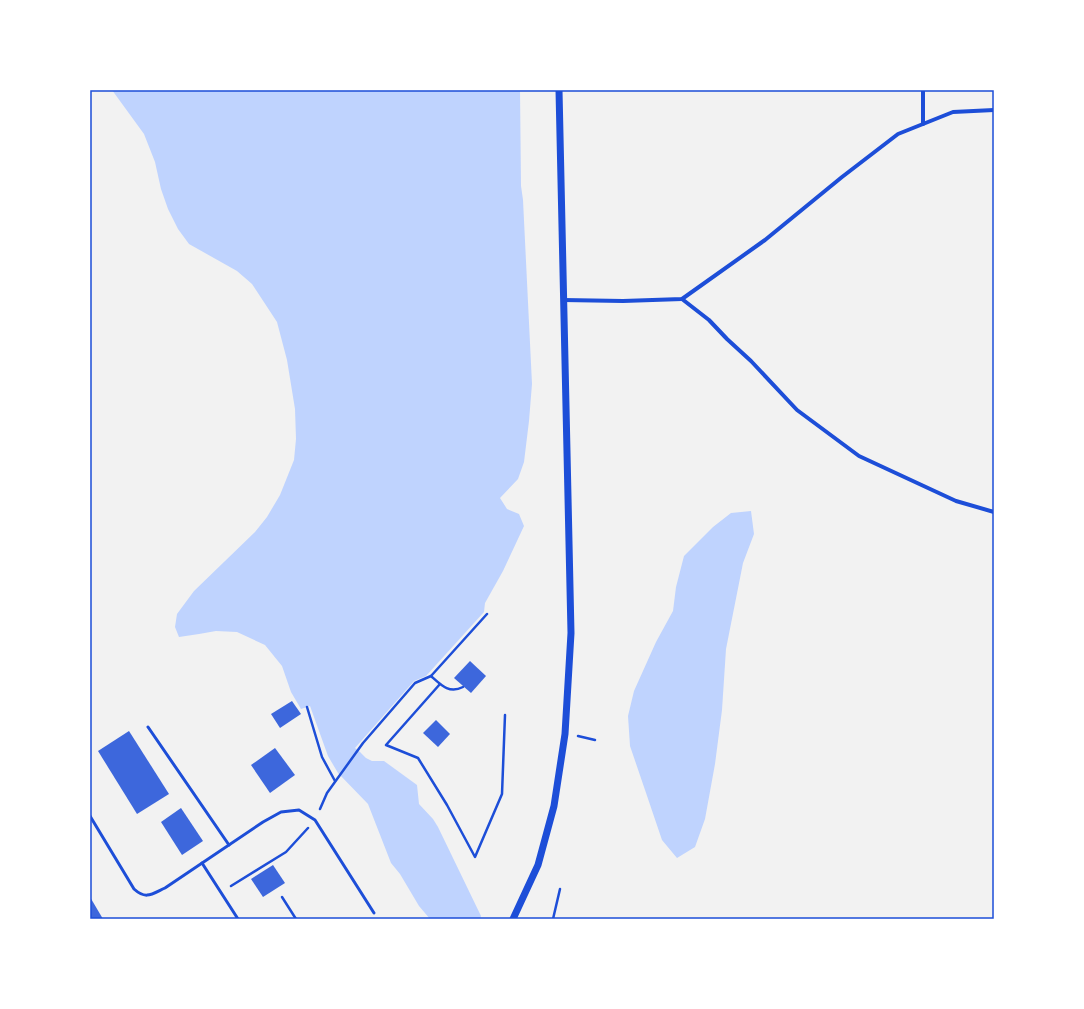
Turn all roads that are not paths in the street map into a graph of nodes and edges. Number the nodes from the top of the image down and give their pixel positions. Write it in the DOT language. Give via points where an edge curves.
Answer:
graph roads {
  1 [pos="559,90"];
  2 [pos="923,90"];
  3 [pos="994,110"];
  4 [pos="923,124"];
  5 [pos="682,299"];
  6 [pos="563,300"];
  7 [pos="994,512"];
  8 [pos="148,727"];
  9 [pos="90,816"];
  10 [pos="229,845"];
  11 [pos="202,863"];
  12 [pos="374,913"];
  13 [pos="238,919"];
  14 [pos="513,919"];
  1 -- 6 [label="street"];
  2 -- 4 [label="street"];
  3 -- 4 [label="street" via="953,112"];
  4 -- 5 [label="street" via="898,134 765,240"];
  5 -- 6 [label="street"];
  5 -- 7 [label="street" via="710,320 797,410 859,456 956,501"];
  6 -- 14 [label="street" via="571,633 565,734 554,806 538,865"];
  8 -- 10 [label="lane"];
  9 -- 11 [label="lane" via="134,889 140,894 148,896 165,888"];
  10 -- 11 [label="lane"];
  10 -- 12 [label="lane" via="281,812 299,810 315,820"];
  11 -- 13 [label="lane"];
}
